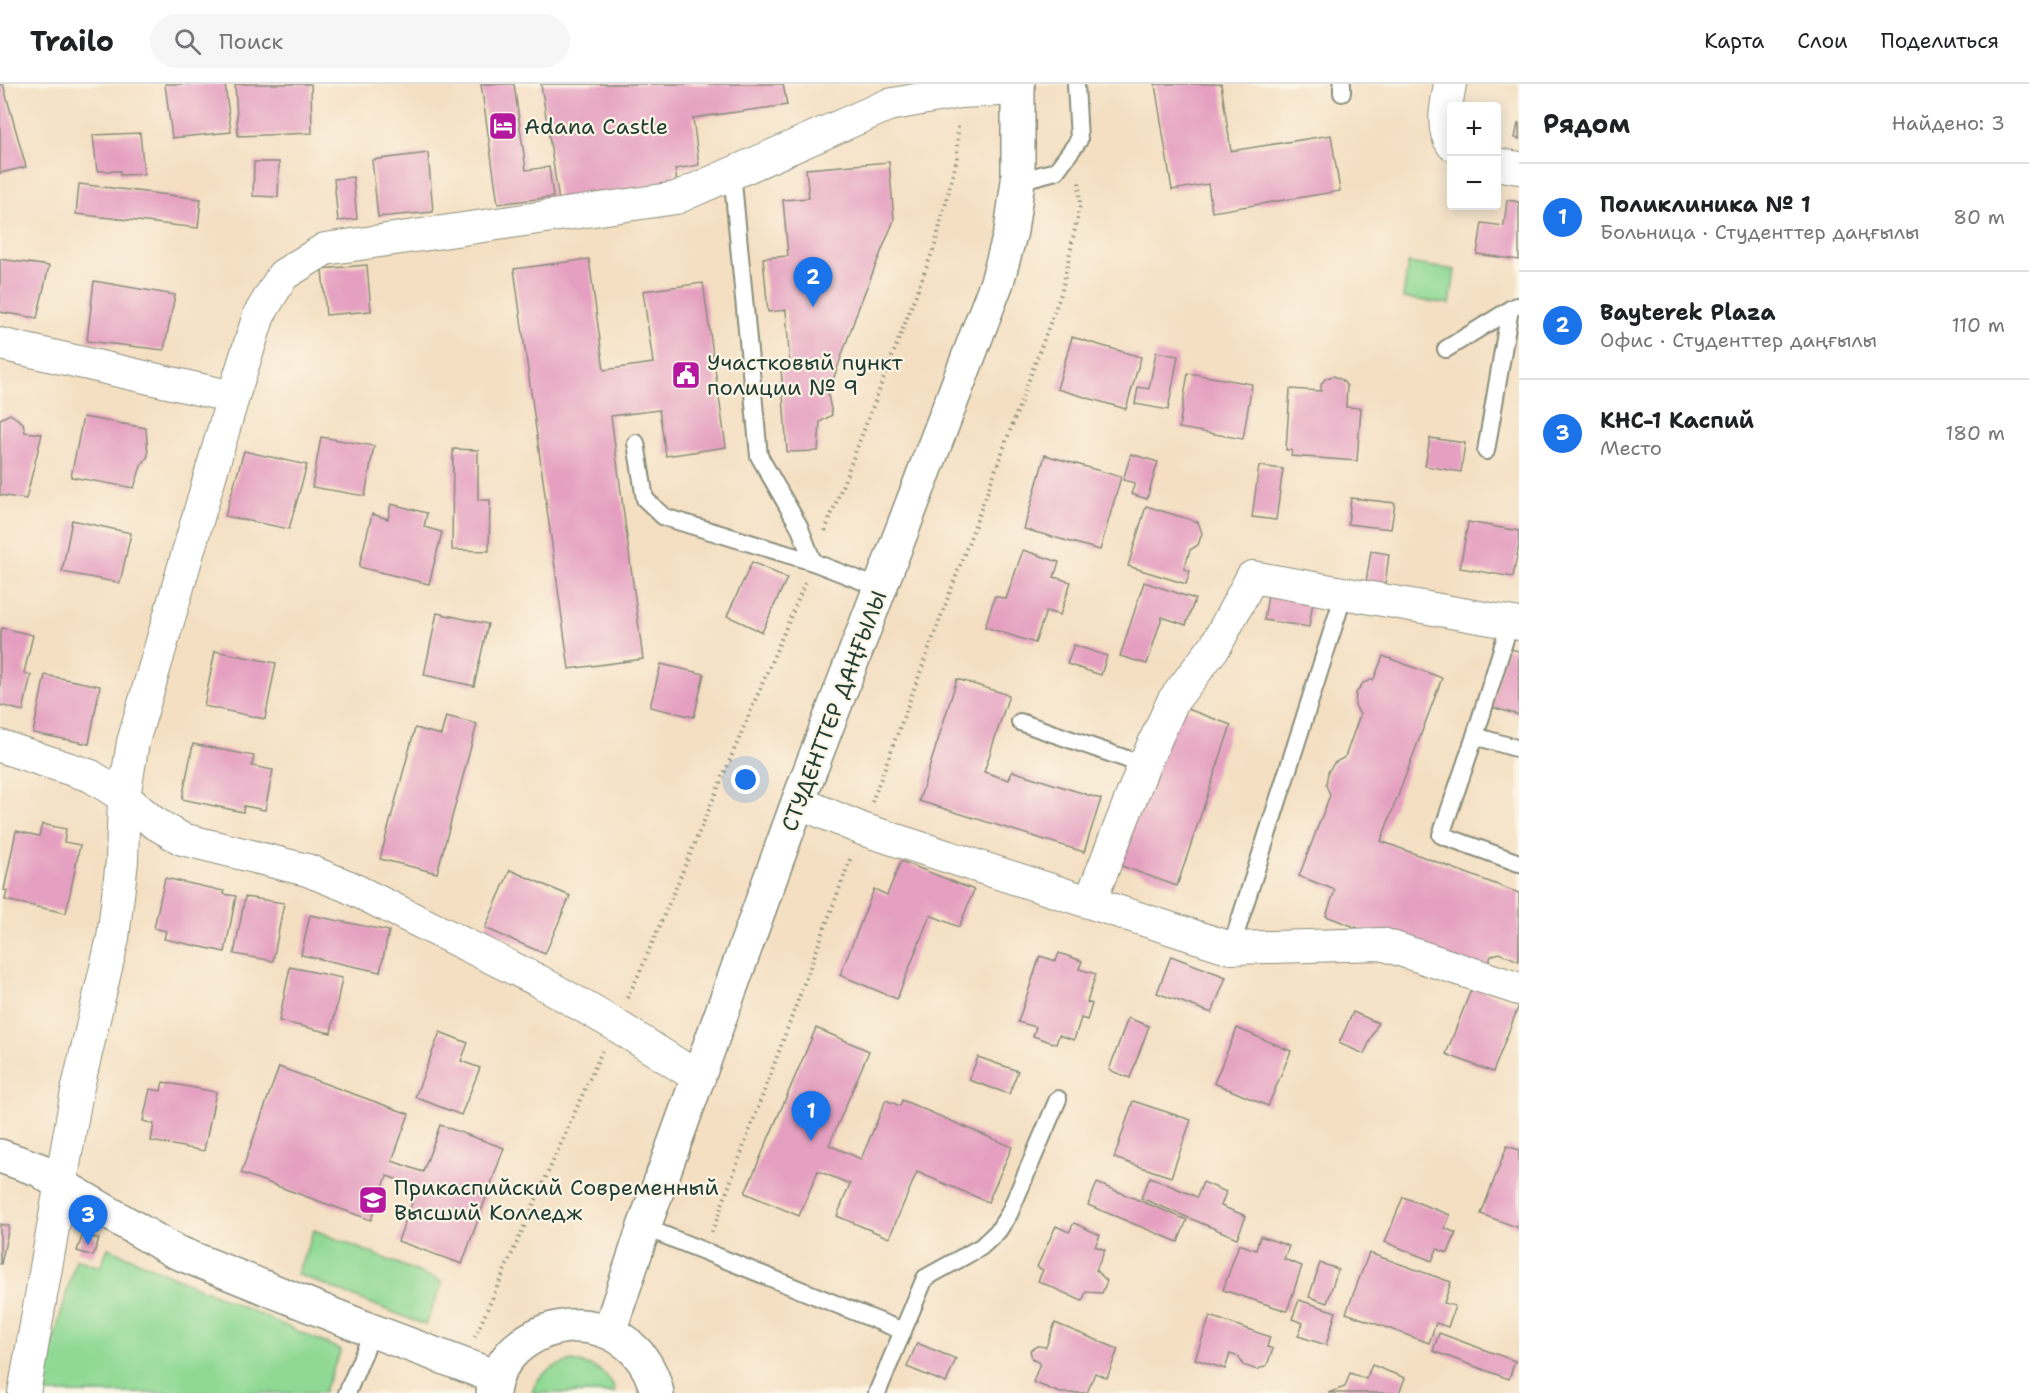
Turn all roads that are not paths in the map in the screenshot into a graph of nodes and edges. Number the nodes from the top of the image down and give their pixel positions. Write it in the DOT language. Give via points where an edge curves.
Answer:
graph roads {
  1 [pos="1076,84"];
  2 [pos="1450,84"];
  3 [pos="1018,87"];
  4 [pos="953,88"];
  5 [pos="1448,102"];
  6 [pos="1447,106"];
  7 [pos="1447,138"];
  8 [pos="1501,165"];
  9 [pos="1519,168"];
  10 [pos="732,172"];
  11 [pos="1018,181"];
  12 [pos="1515,307"];
  13 [pos="0,344"];
  14 [pos="1446,349"];
  15 [pos="233,397"];
  16 [pos="636,443"];
  17 [pos="1486,451"];
  18 [pos="813,562"];
  19 [pos="880,588"];
  20 [pos="1344,594"];
  21 [pos="1515,623"];
  22 [pos="1020,722"];
  23 [pos="1475,735"];
  24 [pos="0,746"];
  25 [pos="1519,749"];
  26 [pos="1144,765"];
  27 [pos="124,797"];
  28 [pos="798,802"];
  29 [pos="1519,863"];
  30 [pos="1090,902"];
  31 [pos="1232,948"];
  32 [pos="1519,989"];
  33 [pos="699,1078"];
  34 [pos="1058,1099"];
  35 [pos="0,1156"];
  36 [pos="61,1185"];
  37 [pos="644,1227"];
  38 [pos="373,1330"];
  39 [pos="903,1331"];
  40 [pos="609,1332"];
  41 [pos="495,1385"];
  42 [pos="24,1393"];
  43 [pos="347,1393"];
  44 [pos="657,1393"];
  45 [pos="877,1393"];
  1 -- 11 [label="lane" via="1079,140 1056,171"];
  2 -- 5 [label="street"];
  3 -- 4 [label="street"];
  3 -- 11 [label="street, СТУДЕНТТЕР ДАҢҒЫЛЫ"];
  4 -- 10 [label="street" via="888,105"];
  6 -- 7 [label="street"];
  8 -- 9 [label="street"];
  10 -- 15 [label="street" via="676,198 325,249 284,275 277,285 259,315"];
  10 -- 18 [label="lane" via="759,456 799,526"];
  11 -- 19 [label="street, СТУДЕНТТЕР ДАҢҒЫЛЫ" via="1011,231 997,282"];
  12 -- 14 [label="lane"];
  12 -- 17 [label="lane"];
  13 -- 15 [label="street"];
  15 -- 27 [label="street" via="133,742"];
  16 -- 18 [label="lane" via="645,499 664,517"];
  18 -- 19 [label="lane"];
  19 -- 28 [label="street, СТУДЕНТТЕР ДАҢҒЫЛЫ"];
  20 -- 21 [label="street"];
  20 -- 26 [label="street" via="1252,577 1216,645 1173,701"];
  20 -- 31 [label="lane"];
  21 -- 23 [label="lane"];
  22 -- 26 [label="lane"];
  23 -- 25 [label="lane"];
  23 -- 29 [label="lane" via="1441,835"];
  24 -- 27 [label="street" via="91,776"];
  26 -- 30 [label="street"];
  27 -- 33 [label="street" via="153,822 182,839 307,870 347,886 537,980"];
  27 -- 36 [label="street" via="113,938 77,1091"];
  28 -- 30 [label="street" via="862,829"];
  28 -- 33 [label="street, СТУДЕНТТЕР ДАҢҒЫЛЫ"];
  30 -- 31 [label="street"];
  31 -- 32 [label="street" via="1382,944"];
  33 -- 37 [label="street, СТУДЕНТТЕР ДАҢҒЫЛЫ"];
  34 -- 39 [label="lane" via="998,1231 981,1247 925,1278"];
  35 -- 36 [label="street" via="40,1170"];
  36 -- 38 [label="street" via="174,1251"];
  36 -- 42 [label="street"];
  37 -- 39 [label="lane"];
  37 -- 40 [label="street, СТУДЕНТТЕР ДАҢҒЫЛЫ"];
  38 -- 41 [label="street" via="464,1364"];
  38 -- 43 [label="lane"];
  39 -- 45 [label="lane"];
  40 -- 41 [label="street" via="581,1325 553,1328 526,1340 509,1356"];
  40 -- 44 [label="street" via="644,1359"];
}
